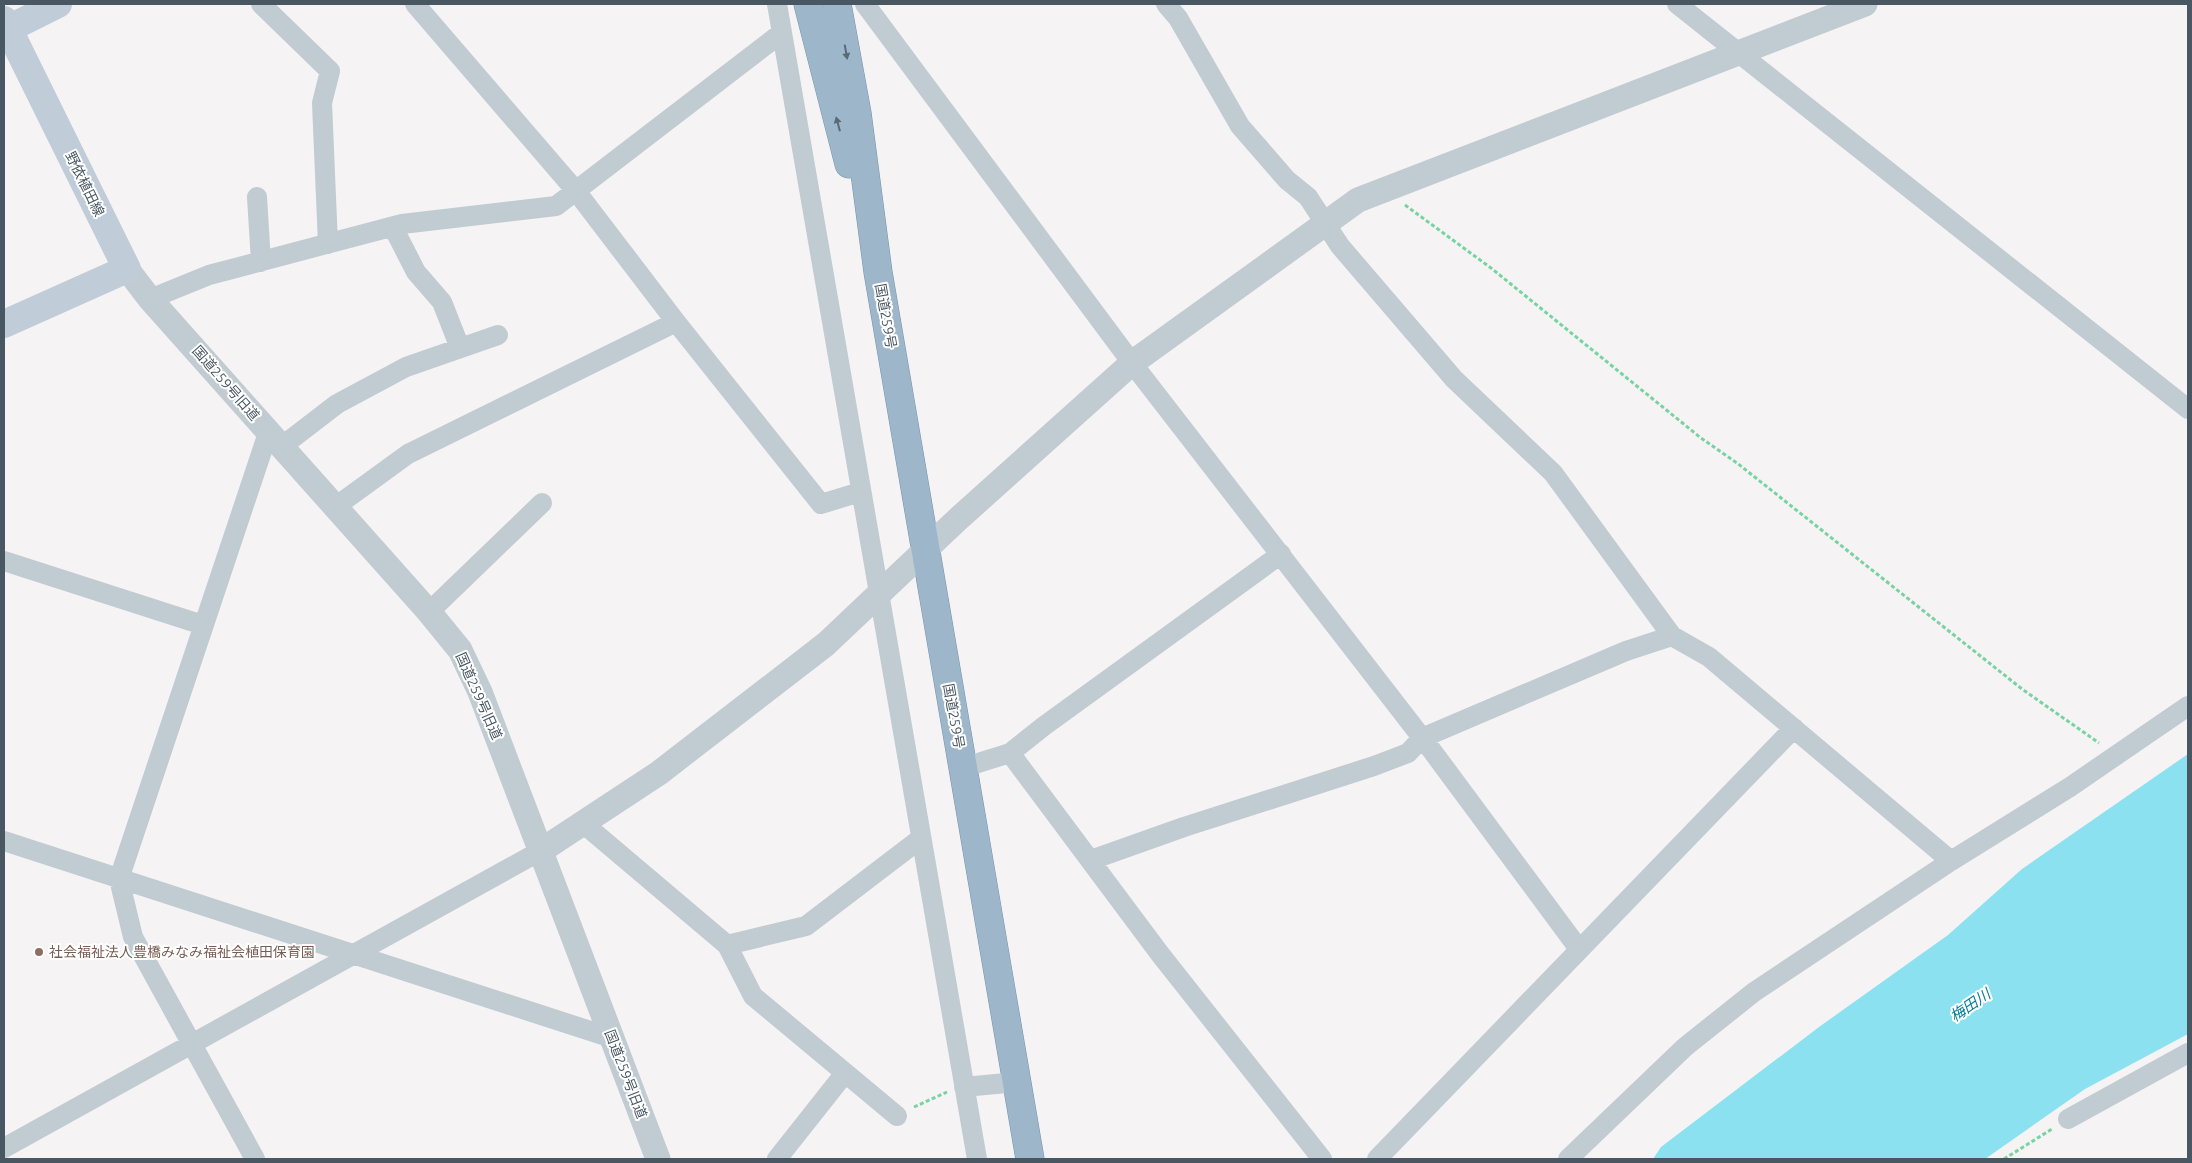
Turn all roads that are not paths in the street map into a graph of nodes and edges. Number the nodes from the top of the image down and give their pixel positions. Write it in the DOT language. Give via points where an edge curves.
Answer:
graph roads {
  1 [pos="58,4"];
  2 [pos="261,4"];
  3 [pos="415,4"];
  4 [pos="777,4"];
  5 [pos="808,4"];
  6 [pos="838,4"];
  7 [pos="865,4"];
  8 [pos="1166,4"];
  9 [pos="1677,4"];
  10 [pos="1865,4"];
  11 [pos="5,27"];
  12 [pos="780,34"];
  13 [pos="1738,53"];
  14 [pos="576,191"];
  15 [pos="257,197"];
  16 [pos="1325,223"];
  17 [pos="393,227"];
  18 [pos="328,244"];
  19 [pos="261,262"];
  20 [pos="127,269"];
  21 [pos="878,272"];
  22 [pos="150,299"];
  23 [pos="676,322"];
  24 [pos="4,324"];
  25 [pos="498,335"];
  26 [pos="460,348"];
  27 [pos="1132,363"];
  28 [pos="2188,408"];
  29 [pos="274,440"];
  30 [pos="860,492"];
  31 [pos="542,503"];
  32 [pos="335,508"];
  33 [pos="925,549"];
  34 [pos="1281,554"];
  35 [pos="4,560"];
  36 [pos="880,591"];
  37 [pos="429,612"];
  38 [pos="203,625"];
  39 [pos="1672,636"];
  40 [pos="2188,706"];
  41 [pos="1794,728"];
  42 [pos="1422,738"];
  43 [pos="1010,753"];
  44 [pos="962,768"];
  45 [pos="584,824"];
  46 [pos="920,839"];
  47 [pos="4,841"];
  48 [pos="542,850"];
  49 [pos="1091,860"];
  50 [pos="1951,861"];
  51 [pos="119,879"];
  52 [pos="727,945"];
  53 [pos="1580,948"];
  54 [pos="354,953"];
  55 [pos="612,1038"];
  56 [pos="192,1044"];
  57 [pos="2188,1053"];
  58 [pos="845,1073"];
  59 [pos="1017,1082"];
  60 [pos="964,1087"];
  61 [pos="897,1116"];
  62 [pos="2068,1119"];
  63 [pos="4,1148"];
  64 [pos="255,1159"];
  65 [pos="658,1159"];
  66 [pos="777,1159"];
  67 [pos="977,1159"];
  68 [pos="1030,1159"];
  69 [pos="1322,1159"];
  70 [pos="1377,1159"];
  71 [pos="1568,1159"];
  1 -- 11 [label="main road, 野依植田線"];
  2 -- 18 [label="street" via="330,72 322,103"];
  3 -- 14 [label="street"];
  4 -- 12 [label="street"];
  21 -- 5 [label="highway, 国道259号, one-way"];
  6 -- 21 [label="highway, 国道259号, one-way" via="857,113"];
  7 -- 27 [label="street"];
  8 -- 16 [label="street" via="1178,18 1240,126 1287,180 1308,197"];
  9 -- 13 [label="street"];
  10 -- 13 [label="street"];
  11 -- 20 [label="main road, 野依植田線"];
  12 -- 14 [label="street"];
  12 -- 30 [label="street"];
  13 -- 16 [label="street" via="1358,200"];
  13 -- 28 [label="street"];
  14 -- 17 [label="street" via="556,206"];
  14 -- 23 [label="street"];
  15 -- 19 [label="street"];
  16 -- 27 [label="street"];
  16 -- 39 [label="street" via="1370,281 1454,378 1553,473"];
  17 -- 18 [label="street"];
  17 -- 26 [label="street" via="416,272 442,302"];
  18 -- 19 [label="street"];
  19 -- 22 [label="street" via="209,275"];
  20 -- 22 [label="street, 国道259号旧道"];
  20 -- 24 [label="main road"];
  21 -- 33 [label="highway, 国道259号"];
  22 -- 29 [label="street, 国道259号旧道"];
  23 -- 30 [label="street" via="821,504"];
  23 -- 32 [label="street" via="408,454"];
  25 -- 26 [label="street"];
  26 -- 29 [label="street" via="406,367"];
  27 -- 33 [label="street"];
  27 -- 34 [label="street"];
  29 -- 32 [label="street, 国道259号旧道"];
  29 -- 38 [label="street"];
  30 -- 36 [label="street"];
  31 -- 37 [label="street"];
  32 -- 37 [label="street, 国道259号旧道"];
  33 -- 36 [label="street"];
  33 -- 44 [label="highway, 国道259号"];
  34 -- 42 [label="street"];
  34 -- 43 [label="street"];
  35 -- 38 [label="street"];
  36 -- 45 [label="street" via="826,644 659,773"];
  36 -- 46 [label="street"];
  37 -- 48 [label="street, 国道259号旧道" via="460,650 480,692"];
  38 -- 51 [label="street"];
  39 -- 41 [label="street" via="1709,658"];
  39 -- 42 [label="street" via="1626,651"];
  40 -- 50 [label="street"];
  41 -- 50 [label="street"];
  41 -- 53 [label="street"];
  42 -- 49 [label="street" via="1408,752 1374,766"];
  42 -- 53 [label="street"];
  43 -- 44 [label="street"];
  43 -- 49 [label="street"];
  44 -- 59 [label="highway, 国道259号"];
  45 -- 48 [label="street"];
  45 -- 52 [label="street"];
  46 -- 52 [label="street" via="806,926"];
  46 -- 60 [label="street"];
  47 -- 51 [label="street"];
  48 -- 54 [label="street"];
  48 -- 55 [label="street, 国道259号旧道"];
  49 -- 69 [label="street" via="1160,954"];
  50 -- 71 [label="street" via="1754,992 1685,1047"];
  51 -- 54 [label="street"];
  51 -- 56 [label="street" via="133,937"];
  52 -- 58 [label="street" via="754,996"];
  53 -- 70 [label="street"];
  54 -- 55 [label="street"];
  54 -- 56 [label="street"];
  55 -- 65 [label="street, 国道259号旧道"];
  56 -- 63 [label="street"];
  56 -- 64 [label="street"];
  57 -- 62 [label="street"];
  58 -- 61 [label="street"];
  58 -- 66 [label="street"];
  59 -- 60 [label="street"];
  59 -- 68 [label="highway, 国道259号"];
  60 -- 67 [label="street"];
}
